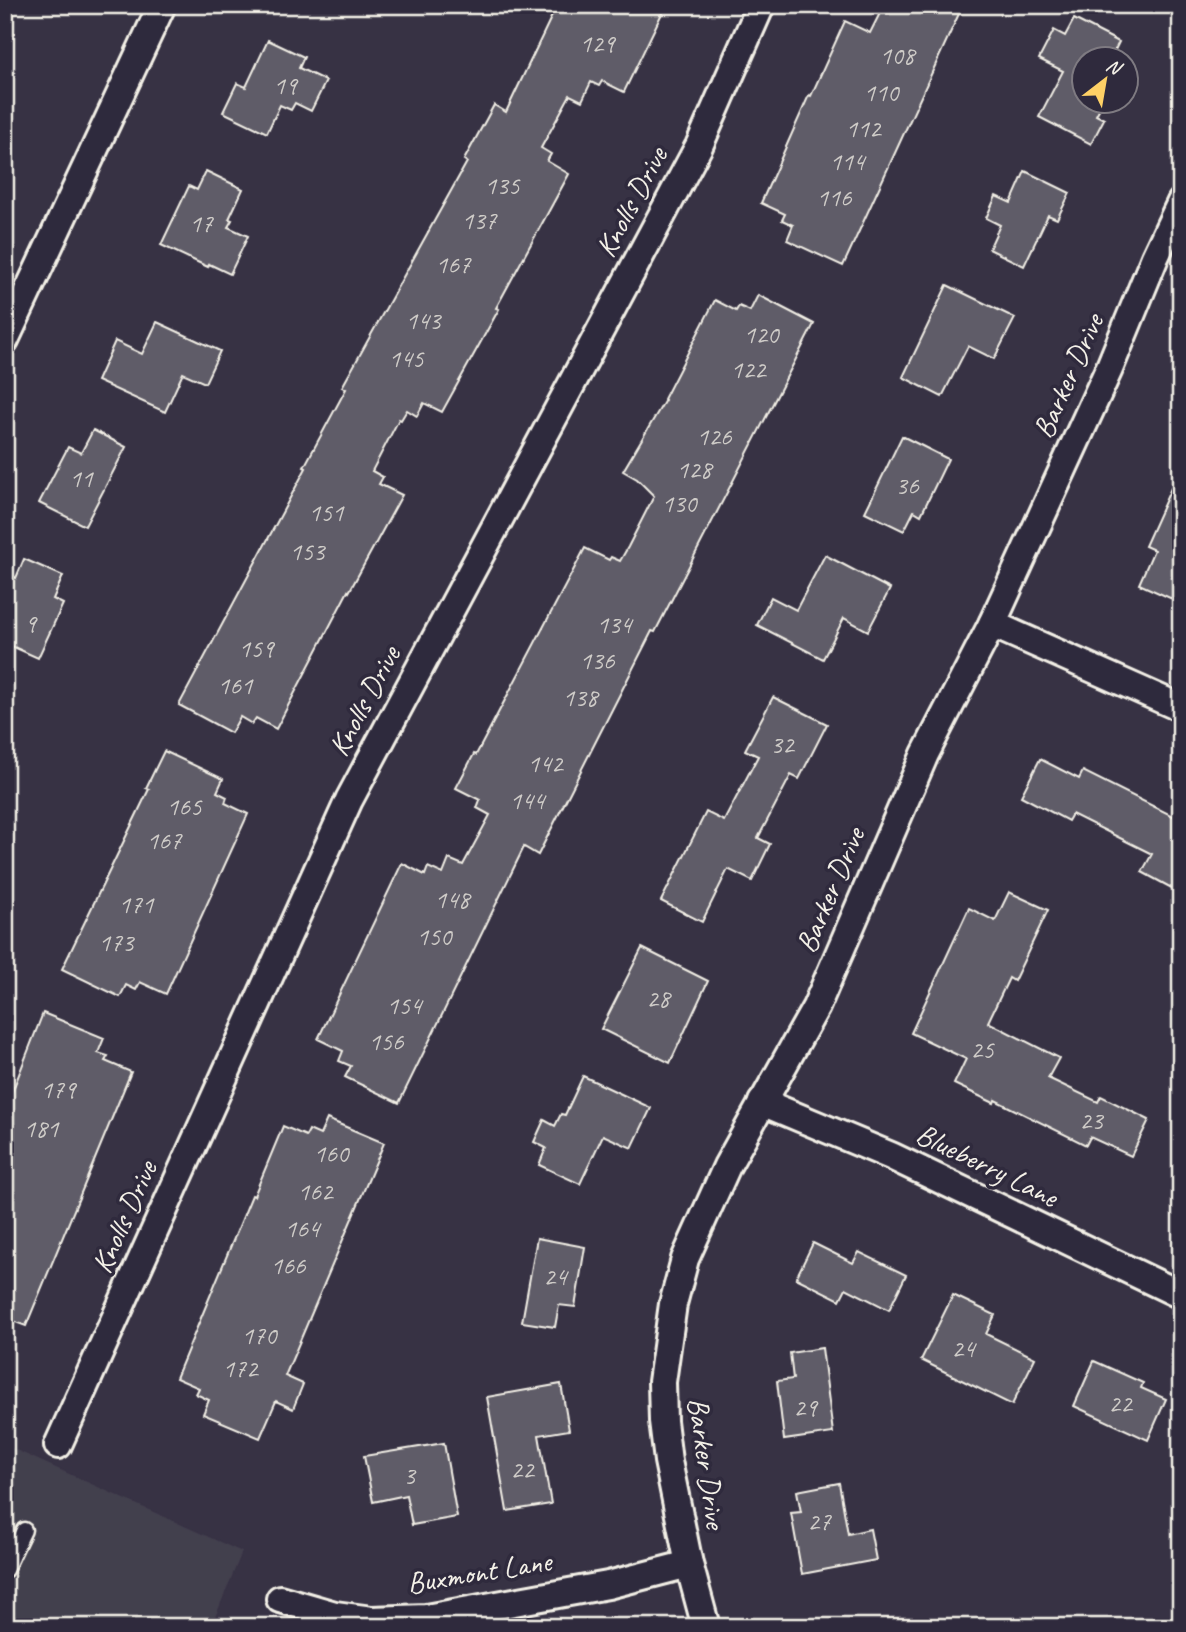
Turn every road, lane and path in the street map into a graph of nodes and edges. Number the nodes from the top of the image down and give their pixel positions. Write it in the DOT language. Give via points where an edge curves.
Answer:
graph roads {
  1 [pos="162,5"];
  2 [pos="761,5"];
  3 [pos="1181,201"];
  4 [pos="6,338"];
  5 [pos="992,624"];
  6 [pos="1181,708"];
  7 [pos="762,1102"];
  8 [pos="1181,1295"];
  9 [pos="58,1445"];
  10 [pos="24,1530"];
  11 [pos="689,1563"];
  12 [pos="5,1570"];
  13 [pos="280,1599"];
  14 [pos="706,1627"];
  1 -- 4 [label="street"];
  2 -- 9 [label="street, Knolls Drive" via="699,146 349,800"];
  3 -- 5 [label="street, Barker Drive"];
  5 -- 6 [label="street"];
  5 -- 7 [label="street, Barker Drive" via="925,754 816,1007"];
  7 -- 8 [label="street, Blueberry Lane" via="891,1156"];
  7 -- 11 [label="street, Barker Drive" via="685,1259 673,1304 662,1382 663,1421"];
  10 -- 12 [label="lane"];
  11 -- 13 [label="street, Buxmont Lane" via="608,1585 426,1618 372,1620"];
  11 -- 14 [label="street, Barker Drive"];
}
